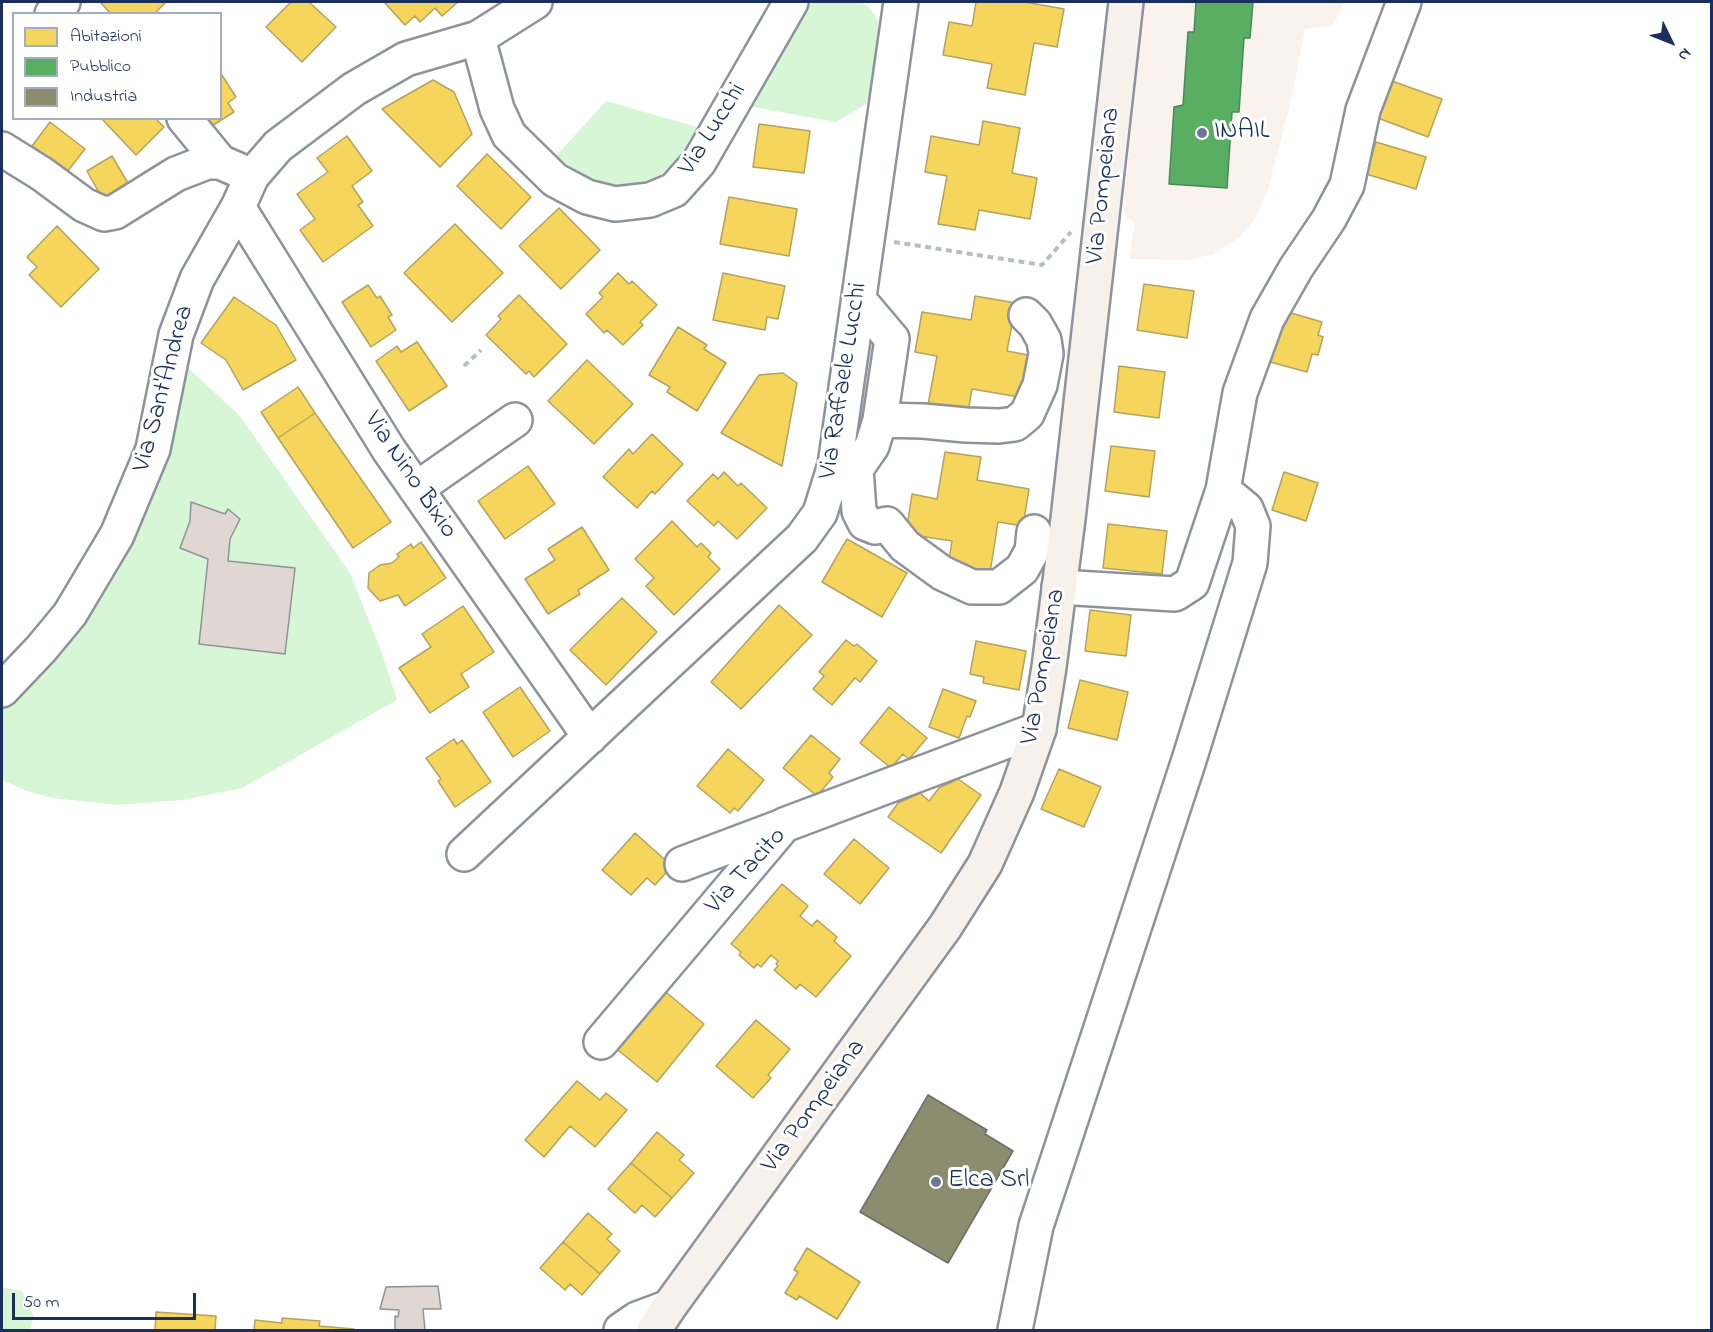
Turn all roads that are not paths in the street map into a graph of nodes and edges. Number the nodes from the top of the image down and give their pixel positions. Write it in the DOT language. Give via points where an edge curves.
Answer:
graph roads {
  1 [pos="535,2"];
  2 [pos="791,2"];
  3 [pos="902,2"];
  4 [pos="1126,2"];
  5 [pos="1404,2"];
  6 [pos="500,11"];
  7 [pos="478,38"];
  8 [pos="186,120"];
  9 [pos="2,149"];
  10 [pos="220,162"];
  11 [pos="252,176"];
  12 [pos="231,220"];
  13 [pos="859,300"];
  14 [pos="1026,315"];
  15 [pos="515,420"];
  16 [pos="880,420"];
  17 [pos="846,467"];
  18 [pos="416,489"];
  19 [pos="1223,490"];
  20 [pos="1034,532"];
  21 [pos="1059,587"];
  22 [pos="2,690"];
  23 [pos="1039,729"];
  24 [pos="590,737"];
  25 [pos="784,825"];
  26 [pos="464,854"];
  27 [pos="681,864"];
  28 [pos="601,1042"];
  29 [pos="662,1319"];
  30 [pos="621,1330"];
  31 [pos="1015,1330"];
  1 -- 6 [label="street"];
  2 -- 7 [label="street, Via Lucchi" via="699,162 674,190 650,200 615,204 587,197 555,180 509,135 497,109"];
  3 -- 13 [label="street, Via Raffaele Lucchi"];
  4 -- 21 [label="main road, Via Pompeiana"];
  5 -- 19 [label="street" via="1364,110 1347,185 1263,329 1240,393"];
  6 -- 7 [label="street"];
  7 -- 11 [label="street" via="406,59 354,89 278,146"];
  8 -- 10 [label="street"];
  9 -- 10 [label="street" via="84,205 104,214 115,212 193,166"];
  10 -- 11 [label="street"];
  11 -- 12 [label="street"];
  12 -- 18 [label="street, Via Nino Bixio"];
  12 -- 22 [label="street, Via Sant'Andrea" via="197,279 176,335 153,449 117,535 70,614"];
  13 -- 16 [label="street" via="892,339"];
  13 -- 17 [label="street, Via Raffaele Lucchi"];
  14 -- 16 [label="street" via="1044,340 1046,354 1040,385 1027,414 1015,424"];
  15 -- 18 [label="street"];
  16 -- 17 [label="street" via="872,446"];
  17 -- 20 [label="street" via="865,523 887,524 905,546 942,573 972,587 999,587 1022,569 1032,551"];
  17 -- 24 [label="street, Via Raffaele Lucchi" via="802,538"];
  18 -- 24 [label="street, Via Nino Bixio"];
  19 -- 21 [label="street" via="1192,583 1175,594"];
  19 -- 31 [label="street" via="1246,509 1253,526 1250,563 1036,1226"];
  21 -- 23 [label="main road, Via Pompeiana"];
  23 -- 25 [label="street, Via Tacito"];
  23 -- 29 [label="main road, Via Pompeiana" via="985,864"];
  24 -- 26 [label="street, Via Raffaele Lucchi"];
  25 -- 27 [label="street"];
  25 -- 28 [label="street, Via Tacito"];
  29 -- 30 [label="street" via="637,1319"];
}
